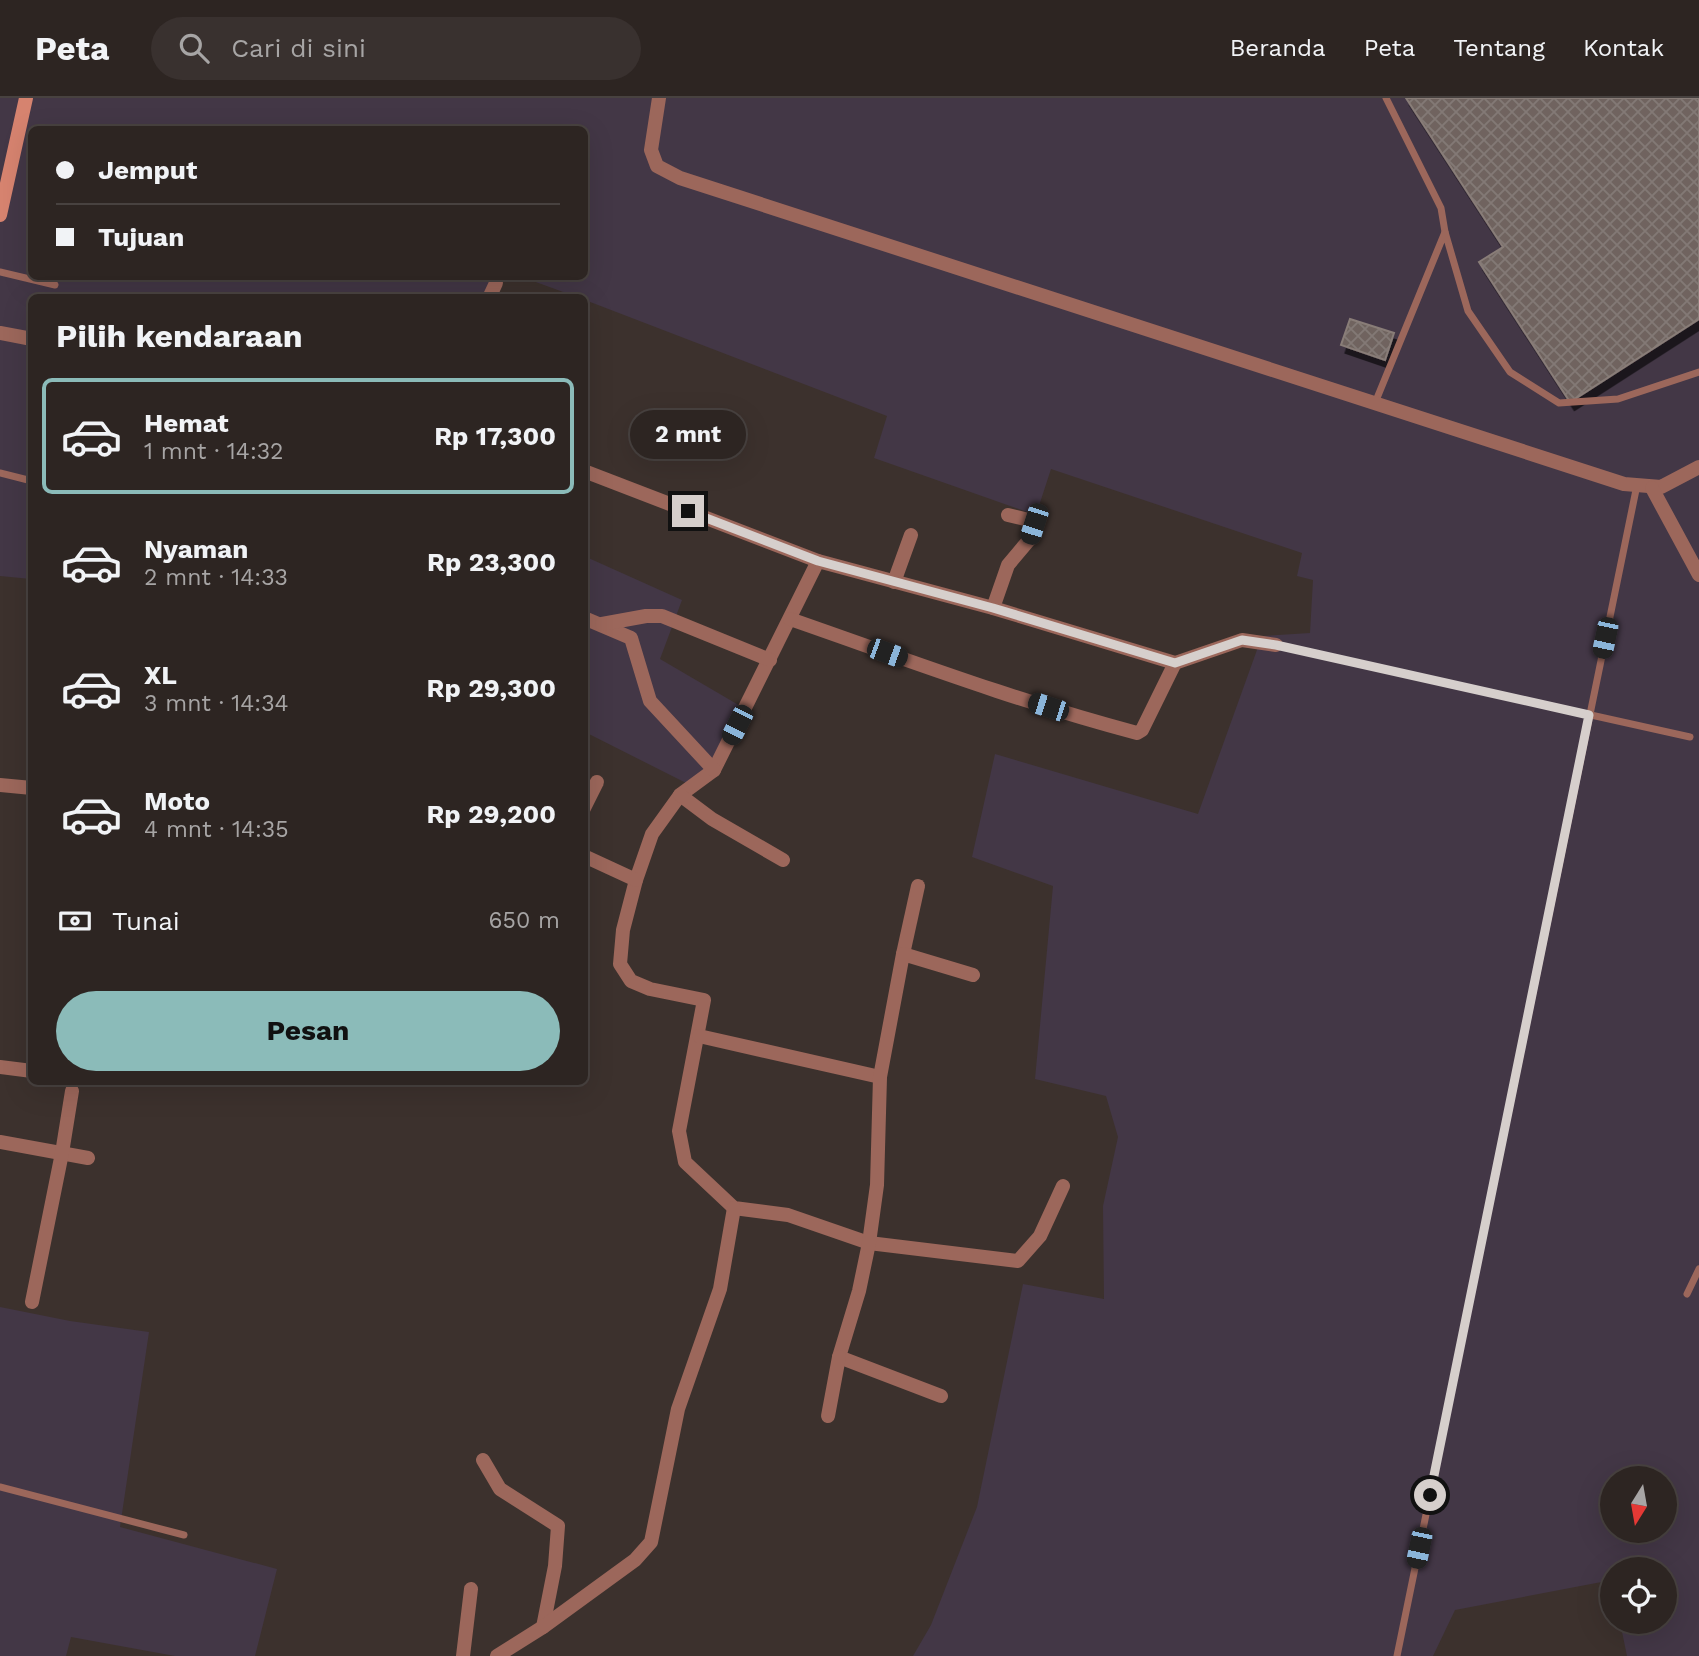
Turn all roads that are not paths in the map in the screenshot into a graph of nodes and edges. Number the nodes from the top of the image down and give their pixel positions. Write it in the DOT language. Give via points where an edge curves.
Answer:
graph roads {
  1 [pos="26,98"];
  2 [pos="659,98"];
  3 [pos="1387,98"];
  4 [pos="0,215"];
  5 [pos="1445,232"];
  6 [pos="0,272"];
  7 [pos="28,279"];
  8 [pos="34,280"];
  9 [pos="496,283"];
  10 [pos="55,285"];
  11 [pos="491,294"];
  12 [pos="0,333"];
  13 [pos="28,338"];
  14 [pos="1699,372"];
  15 [pos="1376,403"];
  16 [pos="1699,467"];
  17 [pos="0,473"];
  18 [pos="588,473"];
  19 [pos="28,480"];
  20 [pos="1637,485"];
  21 [pos="1652,488"];
  22 [pos="1009,515"];
  23 [pos="911,535"];
  24 [pos="818,561"];
  25 [pos="1699,575"];
  26 [pos="894,582"];
  27 [pos="993,608"];
  28 [pos="790,619"];
  29 [pos="591,621"];
  30 [pos="1276,645"];
  31 [pos="770,660"];
  32 [pos="1175,663"];
  33 [pos="1589,715"];
  34 [pos="1690,737"];
  35 [pos="714,769"];
  36 [pos="597,782"];
  37 [pos="0,785"];
  38 [pos="28,788"];
  39 [pos="680,794"];
  40 [pos="588,800"];
  41 [pos="588,858"];
  42 [pos="783,860"];
  43 [pos="636,880"];
  44 [pos="918,886"];
  45 [pos="902,954"];
  46 [pos="972,975"];
  47 [pos="700,1029"];
  48 [pos="0,1067"];
  49 [pos="28,1070"];
  50 [pos="880,1077"];
  51 [pos="72,1091"];
  52 [pos="0,1142"];
  53 [pos="62,1153"];
  54 [pos="88,1158"];
  55 [pos="1063,1186"];
  56 [pos="734,1209"];
  57 [pos="869,1243"];
  58 [pos="1699,1269"];
  59 [pos="1687,1294"];
  60 [pos="32,1302"];
  61 [pos="839,1357"];
  62 [pos="940,1396"];
  63 [pos="828,1416"];
  64 [pos="483,1460"];
  65 [pos="0,1487"];
  66 [pos="184,1535"];
  67 [pos="471,1589"];
  68 [pos="543,1627"];
  69 [pos="463,1656"];
  70 [pos="497,1656"];
  71 [pos="1397,1656"];
  1 -- 4 [label="street"];
  2 -- 15 [label="street" via="651,150 657,166 680,178"];
  3 -- 5 [label="lane" via="1441,208"];
  5 -- 14 [label="lane" via="1468,311 1510,372 1559,403 1618,399"];
  5 -- 15 [label="lane"];
  6 -- 7 [label="lane"];
  8 -- 10 [label="lane"];
  9 -- 11 [label="street"];
  12 -- 13 [label="street"];
  15 -- 20 [label="street"];
  16 -- 21 [label="street" via="1661,488"];
  17 -- 19 [label="lane"];
  18 -- 24 [label="street"];
  20 -- 21 [label="street"];
  20 -- 33 [label="lane"];
  21 -- 25 [label="street"];
  22 -- 27 [label="street" via="1034,524 1029,540 1008,565"];
  23 -- 26 [label="street"];
  24 -- 26 [label="street"];
  24 -- 28 [label="street"];
  26 -- 27 [label="street"];
  27 -- 32 [label="street"];
  28 -- 31 [label="street"];
  28 -- 32 [label="street" via="984,687 1137,733"];
  29 -- 31 [label="street" via="658,615"];
  29 -- 35 [label="street" via="631,638 650,701"];
  30 -- 32 [label="street" via="1242,640"];
  30 -- 33 [label="lane"];
  31 -- 35 [label="street"];
  33 -- 34 [label="lane"];
  33 -- 71 [label="lane"];
  35 -- 39 [label="street"];
  36 -- 40 [label="street"];
  37 -- 38 [label="street"];
  39 -- 42 [label="street" via="712,819"];
  39 -- 43 [label="street" via="652,834"];
  41 -- 43 [label="street"];
  43 -- 47 [label="street" via="620,964 631,981 704,1000"];
  44 -- 45 [label="street"];
  45 -- 46 [label="street"];
  45 -- 50 [label="street"];
  47 -- 50 [label="street"];
  47 -- 56 [label="street" via="679,1131 685,1162"];
  48 -- 49 [label="street"];
  50 -- 57 [label="street" via="877,1185"];
  51 -- 53 [label="street"];
  52 -- 53 [label="street"];
  53 -- 54 [label="street"];
  53 -- 60 [label="street"];
  55 -- 57 [label="street" via="1040,1236 1018,1261"];
  56 -- 57 [label="street" via="788,1215"];
  56 -- 68 [label="street" via="720,1289 678,1409 651,1542 635,1560"];
  57 -- 61 [label="street"];
  58 -- 59 [label="lane"];
  61 -- 62 [label="street"];
  61 -- 63 [label="street"];
  64 -- 68 [label="street" via="500,1489 558,1526"];
  65 -- 66 [label="lane"];
  67 -- 69 [label="street"];
  68 -- 70 [label="street"];
}
